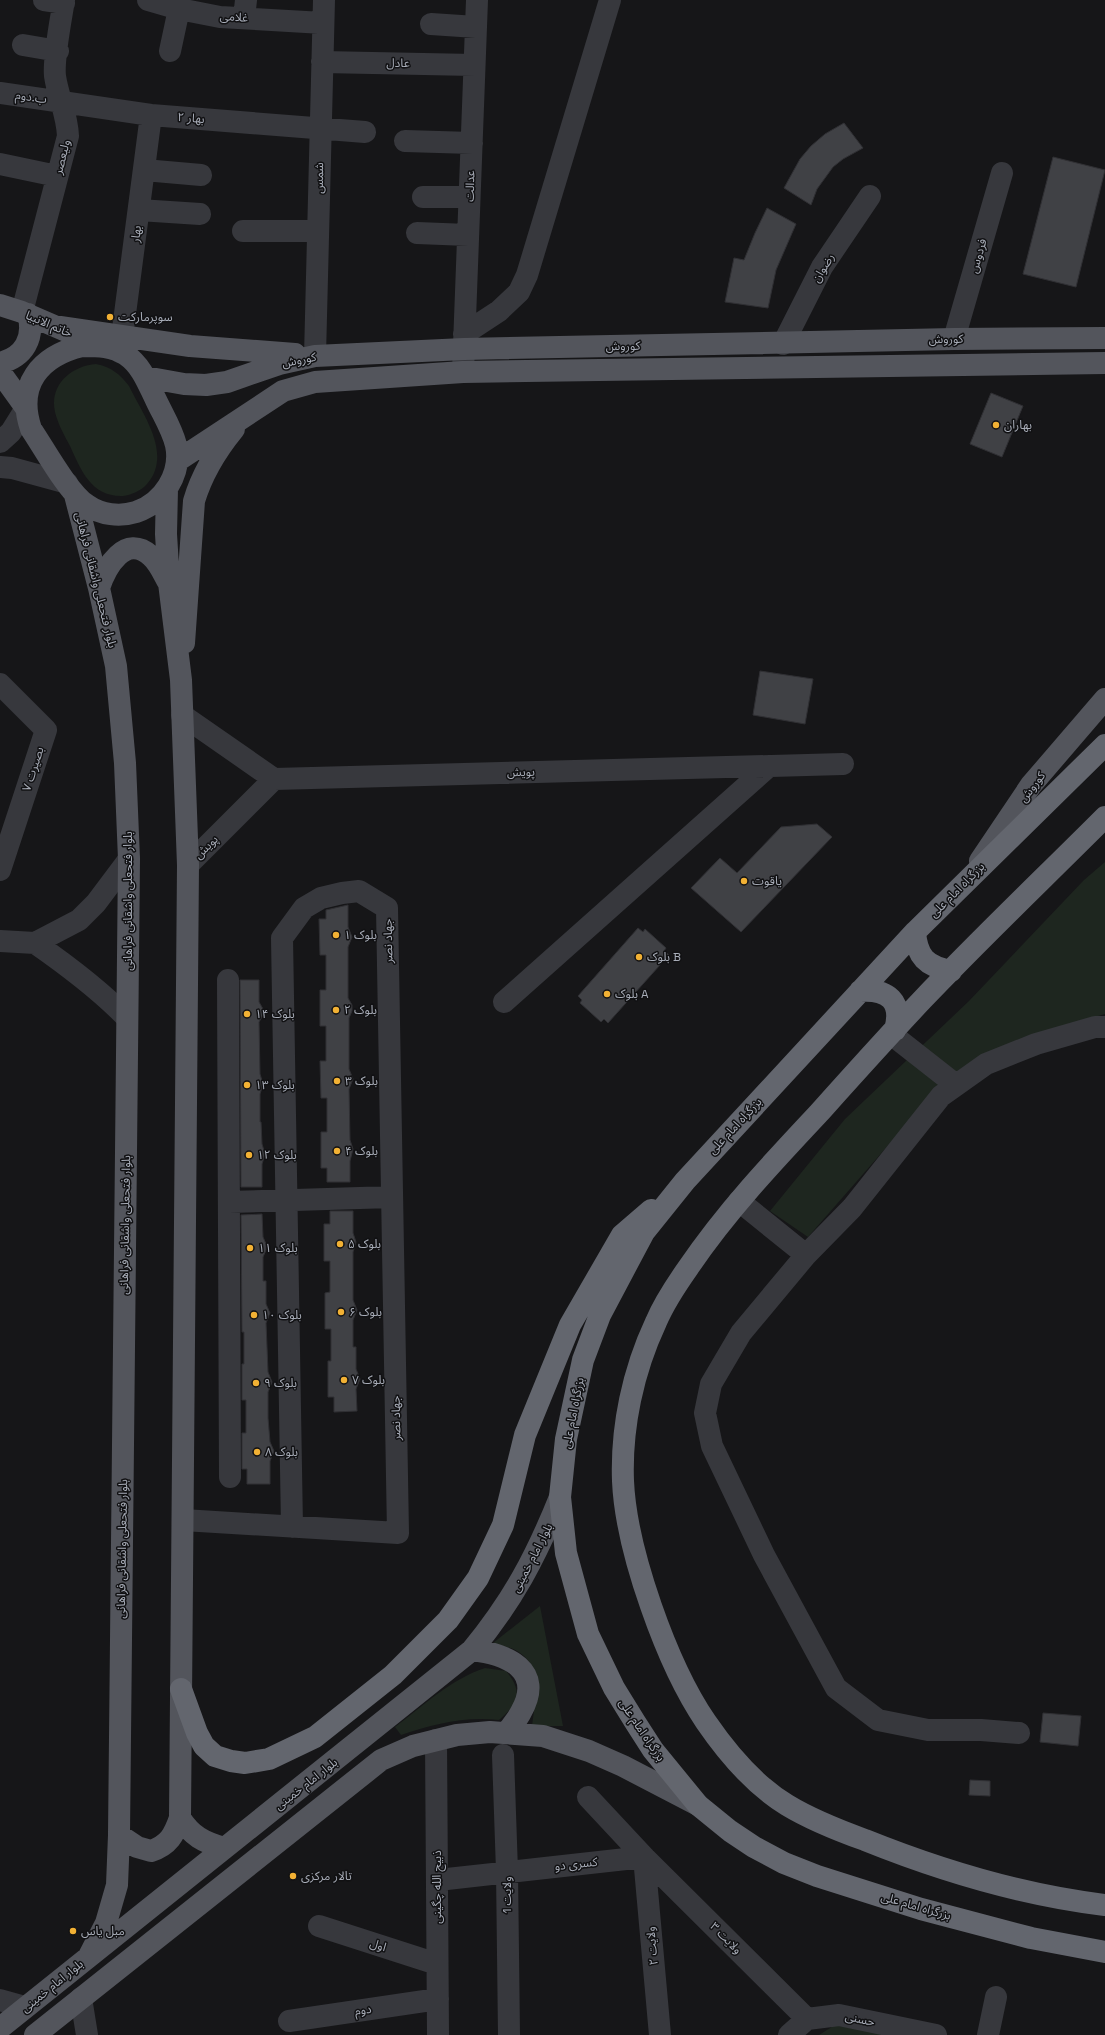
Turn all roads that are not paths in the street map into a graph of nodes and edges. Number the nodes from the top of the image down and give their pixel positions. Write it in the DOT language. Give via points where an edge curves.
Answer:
graph roads {
  1 [pos="148,0"];
  2 [pos="324,0"];
  3 [pos="477,0"];
  4 [pos="610,0"];
  5 [pos="58,1"];
  6 [pos="184,6"];
  7 [pos="245,9"];
  8 [pos="323,23"];
  9 [pos="431,24"];
  10 [pos="476,27"];
  11 [pos="23,45"];
  12 [pos="58,51"];
  13 [pos="170,51"];
  14 [pos="322,62"];
  15 [pos="474,65"];
  16 [pos="0,93"];
  17 [pos="62,102"];
  18 [pos="151,115"];
  19 [pos="320,130"];
  20 [pos="365,132"];
  21 [pos="404,141"];
  22 [pos="472,143"];
  23 [pos="0,164"];
  24 [pos="144,170"];
  25 [pos="1002,173"];
  26 [pos="201,175"];
  27 [pos="57,176"];
  28 [pos="870,196"];
  29 [pos="423,197"];
  30 [pos="470,197"];
  31 [pos="139,210"];
  32 [pos="200,214"];
  33 [pos="243,230"];
  34 [pos="318,231"];
  35 [pos="417,234"];
  36 [pos="468,235"];
  37 [pos="0,305"];
  38 [pos="25,313"];
  39 [pos="60,327"];
  40 [pos="1105,338"];
  41 [pos="954,339"];
  42 [pos="464,342"];
  43 [pos="121,344"];
  44 [pos="783,344"];
  45 [pos="98,346"];
  46 [pos="315,356"];
  47 [pos="0,363"];
  48 [pos="1105,363"];
  49 [pos="0,372"];
  50 [pos="463,372"];
  51 [pos="145,377"];
  52 [pos="26,408"];
  53 [pos="250,412"];
  54 [pos="0,442"];
  55 [pos="177,461"];
  56 [pos="0,467"];
  57 [pos="71,489"];
  58 [pos="167,489"];
  59 [pos="169,583"];
  60 [pos="99,588"];
  61 [pos="181,680"];
  62 [pos="0,684"];
  63 [pos="1105,699"];
  64 [pos="182,715"];
  65 [pos="1105,745"];
  66 [pos="843,764"];
  67 [pos="769,766"];
  68 [pos="274,779"];
  69 [pos="1105,817"];
  70 [pos="129,860"];
  71 [pos="188,865"];
  72 [pos="0,870"];
  73 [pos="967,880"];
  74 [pos="915,932"];
  75 [pos="0,941"];
  76 [pos="35,943"];
  77 [pos="951,971"];
  78 [pos="228,980"];
  79 [pos="860,991"];
  80 [pos="504,1002"];
  81 [pos="128,1018"];
  82 [pos="1105,1027"];
  83 [pos="893,1032"];
  84 [pos="956,1085"];
  85 [pos="685,1181"];
  86 [pos="392,1197"];
  87 [pos="286,1200"];
  88 [pos="739,1201"];
  89 [pos="229,1202"];
  90 [pos="806,1255"];
  91 [pos="230,1476"];
  92 [pos="560,1497"];
  93 [pos="183,1520"];
  94 [pos="292,1527"];
  95 [pos="472,1650"];
  96 [pos="181,1689"];
  97 [pos="507,1733"];
  98 [pos="1020,1733"];
  99 [pos="436,1740"];
  100 [pos="504,1755"];
  101 [pos="588,1797"];
  102 [pos="698,1805"];
  103 [pos="180,1818"];
  104 [pos="119,1835"];
  105 [pos="224,1848"];
  106 [pos="644,1857"];
  107 [pos="507,1872"];
  108 [pos="438,1880"];
  109 [pos="1105,1905"];
  110 [pos="320,1926"];
  111 [pos="1105,1952"];
  112 [pos="89,1956"];
  113 [pos="437,1964"];
  114 [pos="996,1997"];
  115 [pos="81,1998"];
  116 [pos="438,1999"];
  117 [pos="0,2000"];
  118 [pos="25,2007"];
  119 [pos="807,2020"];
  120 [pos="289,2021"];
  121 [pos="0,2028"];
  122 [pos="35,2035"];
  123 [pos="87,2035"];
  124 [pos="438,2035"];
  125 [pos="508,2035"];
  126 [pos="660,2035"];
  127 [pos="789,2035"];
  128 [pos="936,2035"];
  129 [pos="988,2035"];
  1 -- 6 [label="street, غلامی"];
  2 -- 8 [label="street, شمس"];
  3 -- 10 [label="street, عدالت"];
  4 -- 42 [label="street" via="527,275 519,292"];
  5 -- 12 [label="street, ولیعصر"];
  6 -- 7 [label="street, غلامی" via="220,17"];
  6 -- 13 [label="street"];
  7 -- 8 [label="street, غلامی"];
  8 -- 14 [label="street, شمس"];
  9 -- 10 [label="street"];
  10 -- 15 [label="street, عدالت"];
  11 -- 12 [label="street"];
  12 -- 17 [label="street, ولیعصر" via="55,74"];
  14 -- 15 [label="street, عادل"];
  14 -- 19 [label="street, شمس"];
  15 -- 22 [label="street, عدالت"];
  16 -- 17 [label="street, ب.دوم"];
  17 -- 18 [label="street, بهار ۲"];
  17 -- 27 [label="street, ولیعصر" via="68,136"];
  18 -- 19 [label="street, بهار ۲"];
  18 -- 24 [label="street, بهار"];
  19 -- 20 [label="street, بهار ۲"];
  19 -- 34 [label="street, شمس"];
  21 -- 22 [label="street"];
  22 -- 30 [label="street, عدالت"];
  23 -- 27 [label="street"];
  24 -- 26 [label="street"];
  24 -- 31 [label="street, بهار"];
  25 -- 41 [label="street, فردوس"];
  27 -- 38 [label="street, ولیعصر"];
  28 -- 44 [label="street, رضوان" via="822,267"];
  29 -- 30 [label="street"];
  30 -- 36 [label="street, عدالت"];
  31 -- 32 [label="street"];
  31 -- 43 [label="street, بهار"];
  33 -- 34 [label="street"];
  34 -- 46 [label="street, شمس"];
  35 -- 36 [label="street"];
  36 -- 42 [label="street, عدالت"];
  37 -- 38 [label="main road, خاتم الانبیا"];
  38 -- 39 [label="main road, خاتم الانبیا"];
  38 -- 47 [label="main road" via="31,331 26,346 13,358"];
  39 -- 43 [label="main road"];
  39 -- 45 [label="main road, خاتم الانبیا"];
  40 -- 41 [label="main road, کوروش"];
  41 -- 44 [label="main road, کوروش"];
  42 -- 44 [label="main road, کوروش"];
  42 -- 46 [label="main road, کوروش"];
  42 -- 50 [label="street, عدالت"];
  43 -- 45 [label="main road" via="112,348"];
  43 -- 46 [label="main road" via="190,346"];
  43 -- 51 [label="main road"];
  45 -- 52 [label="main road" via="66,350 48,360 31,384"];
  46 -- 51 [label="main road, کوروش" via="279,364 227,382 206,385"];
  48 -- 50 [label="main road, کوروش"];
  49 -- 52 [label="main road"];
  50 -- 53 [label="main road, کوروش" via="315,382 283,391"];
  51 -- 55 [label="main road" via="172,432"];
  52 -- 54 [label="street" via="11,432"];
  52 -- 57 [label="main road" via="31,429"];
  53 -- 55 [label="main road, کوروش"];
  53 -- 61 [label="main road" via="219,448 201,479 194,501"];
  55 -- 58 [label="main road" via="174,476"];
  56 -- 57 [label="street" via="22,471"];
  57 -- 58 [label="main road" via="86,505 114,515 130,514 144,509 157,501"];
  57 -- 60 [label="main road, بلوار فتحعلی واشقانی فراهانی"];
  58 -- 59 [label="main road"];
  59 -- 60 [label="main road" via="150,556 142,550 133,550 123,551 117,555 104,574"];
  59 -- 61 [label="main road"];
  60 -- 70 [label="main road, بلوار فتحعلی واشقانی فراهانی" via="116,666 125,763"];
  61 -- 64 [label="main road"];
  62 -- 72 [label="street, بصیرت ۷" via="46,730"];
  63 -- 73 [label="main road, کوروش" via="1031,785"];
  64 -- 68 [label="street"];
  64 -- 71 [label="main road"];
  65 -- 73 [label="highway, بزرگراه امام علی"];
  66 -- 67 [label="street, پویش"];
  67 -- 68 [label="street, پویش"];
  67 -- 80 [label="street"];
  68 -- 71 [label="street, پویش"];
  69 -- 77 [label="highway"];
  70 -- 76 [label="street" via="96,903 79,920"];
  70 -- 81 [label="main road, بلوار فتحعلی واشقانی فراهانی"];
  71 -- 93 [label="main road"];
  73 -- 74 [label="highway, بزرگراه امام علی"];
  74 -- 77 [label="highway" via="916,947 924,960 936,968"];
  74 -- 79 [label="highway, بزرگراه امام علی"];
  75 -- 76 [label="street"];
  76 -- 81 [label="street" via="82,976"];
  77 -- 83 [label="highway"];
  78 -- 89 [label="street"];
  79 -- 83 [label="highway" via="883,992 891,998 897,1008 898,1019"];
  79 -- 85 [label="highway, بزرگراه امام علی"];
  81 -- 104 [label="main road, بلوار فتحعلی واشقانی فراهانی"];
  82 -- 84 [label="street" via="1095,1027 1029,1046 986,1064"];
  83 -- 84 [label="street"];
  83 -- 88 [label="highway"];
  84 -- 90 [label="street" via="941,1096 852,1208"];
  85 -- 92 [label="highway, بزرگراه امام علی" via="644,1232 600,1315 583,1360 570,1419"];
  85 -- 96 [label="highway" via="622,1235 570,1325 525,1435 503,1525 478,1578 442,1626 393,1675 315,1737 269,1760 244,1763 215,1756 204,1746 197,1734"];
  86 -- 87 [label="street"];
  86 -- 87 [label="street, جهاد نصر" via="388,908 359,891 321,898 304,908 282,938"];
  86 -- 94 [label="street, جهاد نصر" via="398,1533"];
  87 -- 89 [label="street"];
  87 -- 94 [label="street, جهاد نصر"];
  88 -- 90 [label="street"];
  88 -- 109 [label="highway" via="705,1242 656,1321 632,1388 626,1419 624,1482 628,1520 648,1596 681,1676 705,1721 744,1771 788,1806 911,1859 961,1875"];
  89 -- 91 [label="street"];
  90 -- 98 [label="street" via="741,1333 711,1384 705,1413 712,1446 764,1555 836,1688 878,1720 928,1730"];
  92 -- 95 [label="main road, بلوار امام خمینی" via="542,1542 524,1577 498,1619"];
  92 -- 102 [label="highway, بزرگراه امام علی" via="566,1552 588,1634 614,1688 653,1750"];
  93 -- 94 [label="street, جهاد نصر"];
  93 -- 96 [label="main road"];
  95 -- 97 [label="main road" via="504,1656 518,1665 527,1677 528,1696"];
  95 -- 105 [label="main road, بلوار امام خمینی"];
  96 -- 103 [label="main road"];
  97 -- 99 [label="main road" via="457,1735"];
  97 -- 102 [label="main road" via="543,1736 589,1751"];
  99 -- 108 [label="street, ذبیح الله چگینی"];
  99 -- 115 [label="main road" via="412,1746 380,1760"];
  100 -- 107 [label="street, ولایت 1"];
  101 -- 106 [label="street, ولایت ۳"];
  102 -- 111 [label="highway, بزرگراه امام علی" via="754,1847 817,1876 921,1909 1024,1936"];
  103 -- 104 [label="main road" via="168,1843 151,1851 137,1847"];
  103 -- 105 [label="main road" via="188,1831 206,1843"];
  104 -- 112 [label="main road, بلوار فتحعلی واشقانی فراهانی" via="117,1885 106,1923"];
  105 -- 112 [label="main road, بلوار امام خمینی"];
  106 -- 107 [label="street, کسری دو"];
  106 -- 119 [label="street, ولایت ۳"];
  106 -- 126 [label="street, ولایت ۲"];
  107 -- 108 [label="street, کسری دو"];
  107 -- 125 [label="street, ولایت 1"];
  108 -- 113 [label="street, ذبیح الله چگینی"];
  110 -- 113 [label="street, اول"];
  112 -- 118 [label="main road, بلوار امام خمینی"];
  113 -- 116 [label="street, ذبیح الله چگینی"];
  114 -- 129 [label="street"];
  115 -- 122 [label="main road"];
  115 -- 123 [label="street"];
  116 -- 120 [label="street, دوم"];
  116 -- 124 [label="street, ذبیح الله چگینی"];
  117 -- 118 [label="street"];
  118 -- 121 [label="main road, بلوار امام خمینی"];
  119 -- 127 [label="street"];
  119 -- 128 [label="street, حسنی" via="839,2015"];
}
